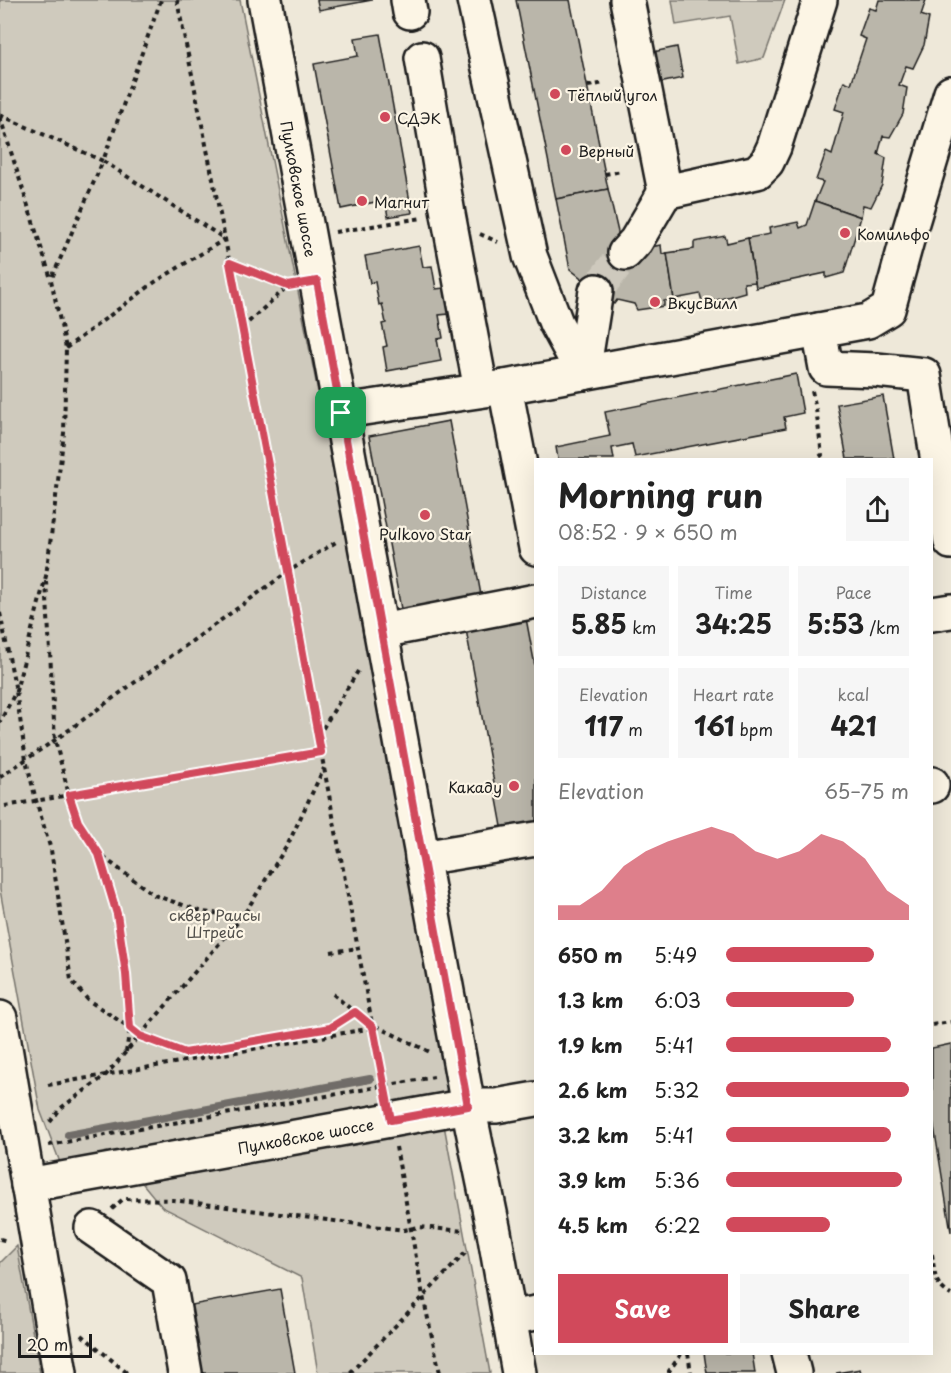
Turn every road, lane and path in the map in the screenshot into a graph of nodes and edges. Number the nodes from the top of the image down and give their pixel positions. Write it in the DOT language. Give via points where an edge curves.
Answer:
graph roads {
  1 [pos="161,0"];
  2 [pos="177,0"];
  3 [pos="265,0"];
  4 [pos="474,0"];
  5 [pos="627,0"];
  6 [pos="820,0"];
  7 [pos="422,58"];
  8 [pos="605,83"];
  9 [pos="588,86"];
  10 [pos="951,93"];
  11 [pos="0,116"];
  12 [pos="103,161"];
  13 [pos="622,171"];
  14 [pos="605,174"];
  15 [pos="665,192"];
  16 [pos="448,214"];
  17 [pos="331,233"];
  18 [pos="225,239"];
  19 [pos="625,253"];
  20 [pos="230,263"];
  21 [pos="51,280"];
  22 [pos="303,283"];
  23 [pos="596,291"];
  24 [pos="242,329"];
  25 [pos="819,330"];
  26 [pos="66,348"];
  27 [pos="583,373"];
  28 [pos="493,388"];
  29 [pos="341,413"];
  30 [pos="534,541"];
  31 [pos="337,542"];
  32 [pos="951,542"];
  33 [pos="288,571"];
  34 [pos="46,576"];
  35 [pos="534,601"];
  36 [pos="951,611"];
  37 [pos="0,613"];
  38 [pos="933,614"];
  39 [pos="381,634"];
  40 [pos="16,691"];
  41 [pos="0,723"];
  42 [pos="318,737"];
  43 [pos="55,740"];
  44 [pos="321,752"];
  45 [pos="26,760"];
  46 [pos="324,767"];
  47 [pos="0,777"];
  48 [pos="69,795"];
  49 [pos="36,800"];
  50 [pos="5,806"];
  51 [pos="534,838"];
  52 [pos="99,854"];
  53 [pos="422,858"];
  54 [pos="243,916"];
  55 [pos="358,948"];
  56 [pos="331,952"];
  57 [pos="333,994"];
  58 [pos="355,1012"];
  59 [pos="0,1018"];
  60 [pos="951,1022"];
  61 [pos="933,1025"];
  62 [pos="373,1027"];
  63 [pos="130,1028"];
  64 [pos="140,1036"];
  65 [pos="125,1053"];
  66 [pos="462,1072"];
  67 [pos="106,1075"];
  68 [pos="48,1085"];
  69 [pos="384,1085"];
  70 [pos="534,1099"];
  71 [pos="468,1106"];
  72 [pos="391,1120"];
  73 [pos="50,1122"];
  74 [pos="49,1145"];
  75 [pos="28,1185"];
  76 [pos="92,1228"];
  77 [pos="411,1228"];
  78 [pos="489,1232"];
  79 [pos="933,1260"];
  80 [pos="951,1295"];
  81 [pos="423,1296"];
  82 [pos="522,1316"];
  83 [pos="77,1331"];
  84 [pos="681,1355"];
  85 [pos="688,1355"];
  86 [pos="790,1355"];
  87 [pos="60,1373"];
  88 [pos="127,1373"];
  89 [pos="185,1373"];
  90 [pos="350,1373"];
  91 [pos="440,1373"];
  92 [pos="519,1373"];
  93 [pos="669,1373"];
  94 [pos="691,1373"];
  95 [pos="794,1373"];
  1 -- 12 [label="path"];
  2 -- 18 [label="path"];
  3 -- 22 [label="street, Пулковское шоссе"];
  4 -- 27 [label="street" via="530,256 556,323"];
  5 -- 15 [label="street"];
  6 -- 15 [label="street" via="766,162 757,172"];
  7 -- 16 [label="street"];
  8 -- 9 [label="path"];
  10 -- 25 [label="street" via="888,309 868,321"];
  11 -- 12 [label="path"];
  11 -- 21 [label="path"];
  12 -- 18 [label="path"];
  12 -- 21 [label="path"];
  13 -- 14 [label="path"];
  15 -- 19 [label="street"];
  16 -- 17 [label="path"];
  16 -- 28 [label="street"];
  18 -- 20 [label="path"];
  18 -- 26 [label="path" via="155,282"];
  20 -- 22 [label="path"];
  20 -- 24 [label="path"];
  21 -- 26 [label="path"];
  22 -- 24 [label="path"];
  22 -- 29 [label="street, Пулковское шоссе"];
  23 -- 27 [label="street"];
  24 -- 33 [label="path"];
  25 -- 27 [label="street"];
  25 -- 32 [label="street" via="826,368 924,375"];
  26 -- 34 [label="path" via="64,433"];
  27 -- 28 [label="street"];
  28 -- 29 [label="street"];
  28 -- 30 [label="street"];
  29 -- 39 [label="street, Пулковское шоссе"];
  31 -- 33 [label="path"];
  33 -- 42 [label="path"];
  33 -- 43 [label="path"];
  34 -- 40 [label="path"];
  34 -- 43 [label="path"];
  35 -- 39 [label="street"];
  36 -- 38 [label="street"];
  37 -- 40 [label="path"];
  39 -- 42 [label="path"];
  39 -- 53 [label="street, Пулковское шоссе"];
  40 -- 41 [label="path"];
  40 -- 45 [label="path"];
  42 -- 44 [label="path"];
  43 -- 45 [label="path"];
  43 -- 48 [label="path"];
  44 -- 46 [label="path"];
  44 -- 48 [label="path"];
  45 -- 47 [label="path"];
  45 -- 49 [label="path"];
  46 -- 54 [label="path" via="288,844"];
  46 -- 55 [label="path"];
  48 -- 49 [label="path"];
  48 -- 52 [label="path" via="78,822"];
  49 -- 50 [label="path"];
  49 -- 63 [label="path" via="51,850 70,981 88,1000"];
  51 -- 53 [label="street"];
  52 -- 54 [label="path" via="154,895 203,912"];
  52 -- 63 [label="path" via="117,914"];
  53 -- 66 [label="street, Пулковское шоссе"];
  54 -- 64 [label="path"];
  55 -- 56 [label="path"];
  55 -- 62 [label="path"];
  57 -- 58 [label="path"];
  58 -- 62 [label="path"];
  58 -- 64 [label="path" via="330,1028 185,1053"];
  59 -- 75 [label="street"];
  60 -- 61 [label="path"];
  62 -- 66 [label="path"];
  62 -- 67 [label="path"];
  62 -- 69 [label="path"];
  63 -- 64 [label="path"];
  63 -- 65 [label="path"];
  64 -- 65 [label="path"];
  65 -- 67 [label="path"];
  66 -- 69 [label="path"];
  66 -- 71 [label="street, Пулковское шоссе"];
  67 -- 68 [label="path"];
  67 -- 73 [label="path" via="61,1108"];
  69 -- 72 [label="path"];
  69 -- 74 [label="path"];
  70 -- 71 [label="street"];
  71 -- 72 [label="street, Пулковское шоссе"];
  71 -- 78 [label="street"];
  72 -- 75 [label="street, Пулковское шоссе"];
  72 -- 77 [label="path"];
  75 -- 87 [label="street"];
  76 -- 77 [label="path" via="123,1199 173,1200"];
  76 -- 89 [label="street" via="169,1281"];
  77 -- 78 [label="path"];
  77 -- 81 [label="path"];
  78 -- 81 [label="path"];
  78 -- 82 [label="street"];
  79 -- 80 [label="path" via="936,1278"];
  81 -- 90 [label="path"];
  81 -- 91 [label="path"];
  82 -- 92 [label="street"];
  83 -- 88 [label="path"];
  84 -- 93 [label="path"];
  85 -- 94 [label="path"];
  86 -- 95 [label="street"];
}
